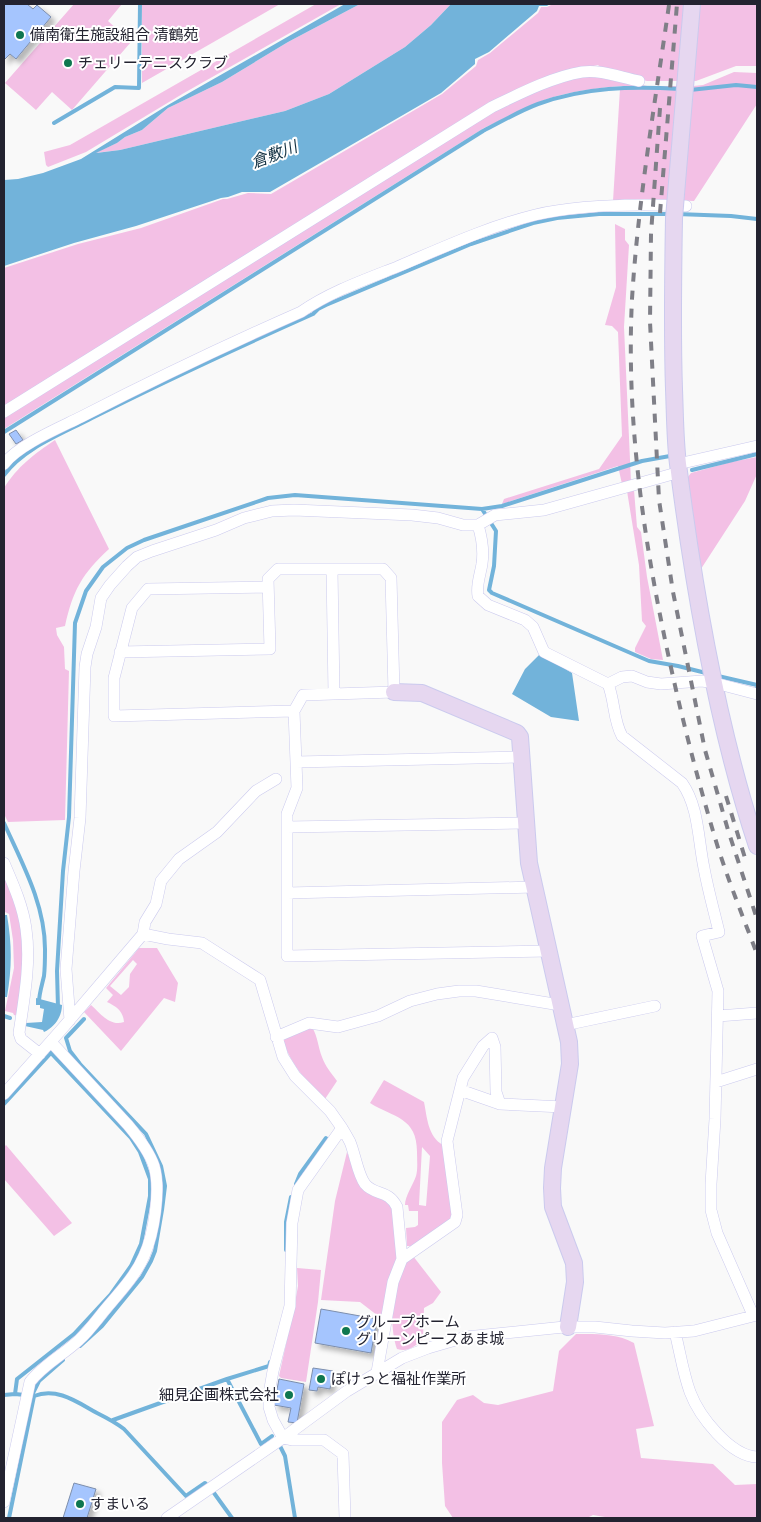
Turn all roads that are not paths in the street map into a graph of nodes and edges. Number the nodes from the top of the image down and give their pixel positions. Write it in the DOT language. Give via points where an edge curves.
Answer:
graph roads {
  1 [pos="692,4"];
  2 [pos="639,81"];
  3 [pos="686,206"];
  4 [pos="4,412"];
  5 [pos="757,446"];
  6 [pos="4,464"];
  7 [pos="679,468"];
  8 [pos="485,521"];
  9 [pos="332,569"];
  10 [pos="268,587"];
  11 [pos="120,652"];
  12 [pos="714,677"];
  13 [pos="608,684"];
  14 [pos="394,692"];
  15 [pos="334,694"];
  16 [pos="755,694"];
  17 [pos="294,711"];
  18 [pos="522,757"];
  19 [pos="296,762"];
  20 [pos="276,779"];
  21 [pos="526,822"];
  22 [pos="287,827"];
  23 [pos="757,846"];
  24 [pos="4,863"];
  25 [pos="534,887"];
  26 [pos="287,893"];
  27 [pos="142,934"];
  28 [pos="548,951"];
  29 [pos="560,1005"];
  30 [pos="655,1006"];
  31 [pos="757,1013"];
  32 [pos="718,1016"];
  33 [pos="70,1020"];
  34 [pos="565,1025"];
  35 [pos="276,1037"];
  36 [pos="51,1042"];
  37 [pos="40,1054"];
  38 [pos="757,1070"];
  39 [pos="716,1082"];
  40 [pos="460,1090"];
  41 [pos="4,1094"];
  42 [pos="500,1104"];
  43 [pos="563,1107"];
  44 [pos="342,1128"];
  45 [pos="402,1259"];
  46 [pos="755,1315"];
  47 [pos="568,1326"];
  48 [pos="675,1332"];
  49 [pos="377,1372"];
  50 [pos="283,1438"];
  51 [pos="757,1458"];
  52 [pos="4,1502"];
  53 [pos="167,1518"];
  54 [pos="345,1518"];
  1 -- 7 [label="street, bridge" via="674,218 672,329"];
  2 -- 4 [label="street" via="583,72 492,107"];
  3 -- 6 [label="street" via="631,204 562,210 510,222 470,237 340,291 184,364 34,440"];
  5 -- 7 [label="street"];
  7 -- 8 [label="street" via="544,510 495,515"];
  7 -- 12 [label="street" via="693,572"];
  8 -- 13 [label="street" via="478,596 488,605 525,620 533,627 544,652"];
  8 -- 33 [label="street" via="463,525 412,515 272,511 152,550 137,557 118,575 101,598 85,667 80,818 66,969"];
  9 -- 10 [label="street" via="278,569 268,579"];
  9 -- 14 [label="street" via="383,569 391,578"];
  9 -- 15 [label="street"];
  10 -- 11 [label="street" via="148,590 132,608"];
  10 -- 11 [label="street" via="270,650"];
  11 -- 17 [label="street" via="114,678 114,716"];
  12 -- 13 [label="street" via="661,684 632,676"];
  12 -- 16 [label="street"];
  12 -- 23 [label="street" via="725,731"];
  13 -- 32 [label="street" via="617,728 622,736 689,792 718,932 702,936 718,991"];
  14 -- 15 [label="street"];
  14 -- 18 [label="street" via="422,693 517,733"];
  15 -- 17 [label="street" via="303,695"];
  17 -- 19 [label="street"];
  18 -- 19 [label="street"];
  18 -- 21 [label="street"];
  19 -- 22 [label="street" via="297,788 287,814"];
  20 -- 27 [label="street" via="256,791 217,832 179,859 161,881 156,904"];
  21 -- 22 [label="street"];
  21 -- 25 [label="street"];
  22 -- 26 [label="street"];
  24 -- 37 [label="street" via="26,929 27,973 19,1033 21,1039"];
  25 -- 26 [label="street"];
  25 -- 28 [label="street"];
  26 -- 28 [label="street" via="287,956"];
  27 -- 33 [label="street"];
  27 -- 35 [label="street" via="202,943 260,980"];
  28 -- 29 [label="street"];
  29 -- 34 [label="street"];
  29 -- 35 [label="street" via="459,991 410,1001 378,1016 338,1027 309,1023"];
  30 -- 34 [label="street"];
  31 -- 32 [label="street"];
  32 -- 39 [label="street"];
  33 -- 36 [label="street"];
  34 -- 43 [label="street" via="570,1064"];
  35 -- 44 [label="street" via="283,1057 296,1076"];
  36 -- 37 [label="street"];
  36 -- 52 [label="street" via="139,1138 154,1167 156,1197 147,1249 133,1275 80,1340 30,1382"];
  37 -- 41 [label="street"];
  38 -- 39 [label="street"];
  39 -- 46 [label="street" via="711,1210 717,1233"];
  40 -- 42 [label="street"];
  40 -- 42 [label="street" via="463,1078 483,1046 492,1038 496,1092"];
  40 -- 45 [label="street" via="447,1141 457,1215 455,1222"];
  42 -- 43 [label="street"];
  43 -- 47 [label="street" via="552,1188 553,1207 574,1263 575,1282"];
  44 -- 45 [label="street" via="364,1183 394,1200"];
  44 -- 50 [label="street" via="298,1190 292,1223 290,1306 269,1394 273,1420"];
  45 -- 49 [label="street" via="393,1282"];
  46 -- 48 [label="street" via="694,1331"];
  47 -- 48 [label="street"];
  47 -- 49 [label="street" via="466,1337 402,1358"];
  48 -- 51 [label="street" via="691,1393 706,1421 734,1449"];
  49 -- 50 [label="street"];
  50 -- 53 [label="street"];
  50 -- 54 [label="street" via="324,1440 343,1454"];
}
